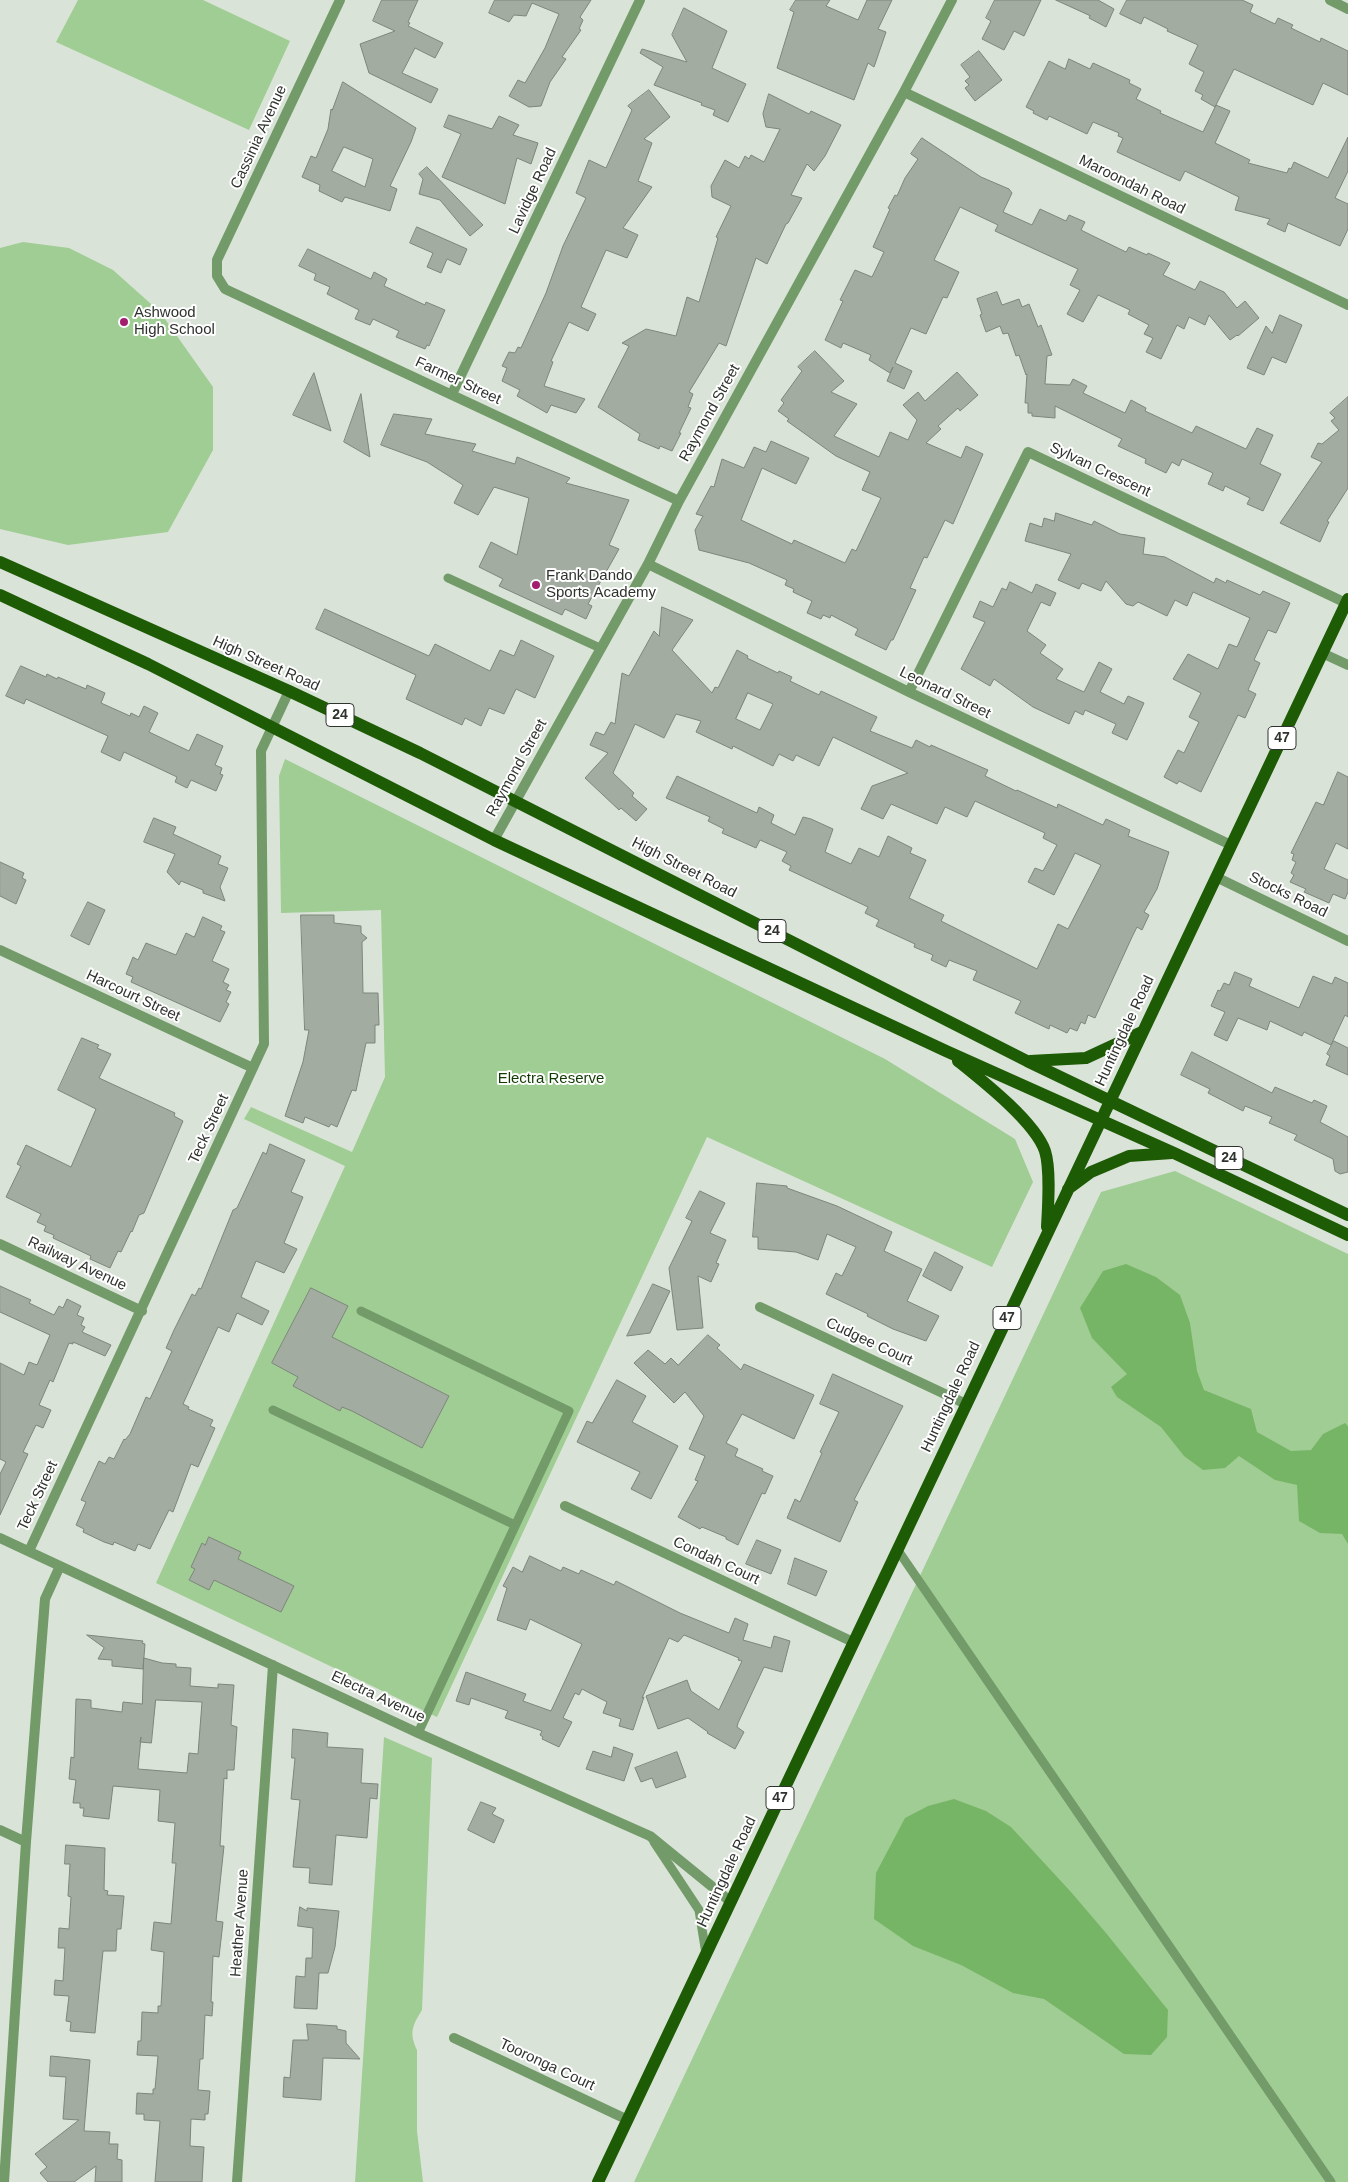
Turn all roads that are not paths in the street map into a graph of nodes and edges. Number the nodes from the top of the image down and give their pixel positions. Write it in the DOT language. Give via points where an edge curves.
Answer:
graph roads {
  1 [pos="340,0"];
  2 [pos="640,0"];
  3 [pos="952,0"];
  4 [pos="1330,0"];
  5 [pos="1348,9"];
  6 [pos="904,92"];
  7 [pos="224,289"];
  8 [pos="1348,305"];
  9 [pos="452,394"];
  10 [pos="679,501"];
  11 [pos="0,562"];
  12 [pos="648,564"];
  13 [pos="448,578"];
  14 [pos="0,595"];
  15 [pos="1347,601"];
  16 [pos="600,648"];
  17 [pos="1322,653"];
  18 [pos="1348,665"];
  19 [pos="289,692"];
  20 [pos="909,692"];
  21 [pos="271,727"];
  22 [pos="516,801"];
  23 [pos="494,840"];
  24 [pos="1231,845"];
  25 [pos="1216,877"];
  26 [pos="1348,941"];
  27 [pos="0,950"];
  28 [pos="1142,1032"];
  29 [pos="946,1051"];
  30 [pos="1027,1061"];
  31 [pos="253,1068"];
  32 [pos="1110,1100"];
  33 [pos="1100,1121"];
  34 [pos="1174,1153"];
  35 [pos="1068,1189"];
  36 [pos="1348,1215"];
  37 [pos="1047,1232"];
  38 [pos="1348,1235"];
  39 [pos="0,1244"];
  40 [pos="760,1307"];
  41 [pos="142,1311"];
  42 [pos="361,1311"];
  43 [pos="966,1404"];
  44 [pos="273,1410"];
  45 [pos="565,1506"];
  46 [pos="515,1525"];
  47 [pos="0,1538"];
  48 [pos="897,1549"];
  49 [pos="29,1551"];
  50 [pos="60,1566"];
  51 [pos="853,1642"];
  52 [pos="273,1665"];
  53 [pos="418,1733"];
  54 [pos="0,1830"];
  55 [pos="650,1836"];
  56 [pos="26,1842"];
  57 [pos="731,1902"];
  58 [pos="706,1954"];
  59 [pos="454,2038"];
  60 [pos="628,2120"];
  61 [pos="4,2182"];
  62 [pos="237,2182"];
  63 [pos="598,2182"];
  64 [pos="1331,2182"];
  1 -- 7 [label="street, Cassinia Avenue" via="217,260 217,276"];
  2 -- 9 [label="street, Lavidge Road"];
  3 -- 6 [label="street, Raymond Street"];
  4 -- 5 [label="street"];
  6 -- 8 [label="street, Maroondah Road"];
  6 -- 10 [label="street, Raymond Street"];
  7 -- 9 [label="street, Farmer Street"];
  9 -- 10 [label="street, Farmer Street"];
  10 -- 12 [label="street, Raymond Street"];
  11 -- 19 [label="main road, High Street Road / 24"];
  12 -- 16 [label="street, Raymond Street"];
  12 -- 20 [label="street, Leonard Street"];
  13 -- 16 [label="lane"];
  14 -- 21 [label="main road, 24" via="148,664"];
  15 -- 17 [label="main road, Huntingdale Road / 47"];
  15 -- 20 [label="street, Sylvan Crescent" via="1028,452"];
  16 -- 22 [label="street, Raymond Street"];
  17 -- 18 [label="street"];
  17 -- 24 [label="main road, Huntingdale Road / 47"];
  19 -- 21 [label="street, Teck Street"];
  19 -- 22 [label="main road, High Street Road / 24"];
  20 -- 24 [label="street, Leonard Street"];
  21 -- 23 [label="main road, 24"];
  21 -- 31 [label="street, Teck Street" via="261,751 264,1044"];
  22 -- 23 [label="street, Raymond Street"];
  22 -- 30 [label="main road, High Street Road / 24"];
  23 -- 29 [label="main road, 24"];
  24 -- 25 [label="main road, Huntingdale Road / 47"];
  25 -- 26 [label="street, Stocks Road"];
  25 -- 28 [label="main road, Huntingdale Road / 47"];
  27 -- 31 [label="street, Harcourt Street"];
  28 -- 30 [label="main road" via="1086,1058"];
  28 -- 32 [label="main road, Huntingdale Road / 47"];
  29 -- 33 [label="main road, 24"];
  29 -- 37 [label="main road" via="1037,1135 1045,1152"];
  30 -- 32 [label="main road, High Street Road / 24"];
  31 -- 41 [label="street, Teck Street"];
  32 -- 33 [label="main road, Huntingdale Road / 47"];
  32 -- 36 [label="main road, High Street Road / 24"];
  33 -- 34 [label="main road, 24"];
  33 -- 35 [label="main road, Huntingdale Road / 47"];
  34 -- 35 [label="main road" via="1129,1156 1091,1172"];
  34 -- 38 [label="main road, 24"];
  35 -- 37 [label="main road, Huntingdale Road / 47"];
  37 -- 43 [label="main road, Huntingdale Road / 47"];
  39 -- 41 [label="street, Railway Avenue"];
  40 -- 43 [label="street, Cudgee Court"];
  41 -- 49 [label="street, Teck Street"];
  42 -- 46 [label="lane" via="568,1411"];
  43 -- 48 [label="main road, Huntingdale Road / 47"];
  44 -- 46 [label="lane"];
  45 -- 51 [label="street, Condah Court"];
  46 -- 53 [label="lane"];
  47 -- 49 [label="street, Electra Avenue"];
  48 -- 51 [label="main road, Huntingdale Road / 47"];
  48 -- 64 [label="lane"];
  49 -- 50 [label="street, Electra Avenue"];
  50 -- 52 [label="street, Electra Avenue"];
  50 -- 56 [label="street" via="45,1599"];
  51 -- 57 [label="main road, Huntingdale Road / 47"];
  52 -- 53 [label="street, Electra Avenue"];
  52 -- 62 [label="street, Heather Avenue"];
  53 -- 55 [label="street, Electra Avenue"];
  54 -- 56 [label="street"];
  55 -- 57 [label="street, Electra Avenue"];
  55 -- 58 [label="lane" via="699,1910"];
  56 -- 61 [label="street"];
  57 -- 58 [label="main road, Huntingdale Road / 47"];
  58 -- 60 [label="main road, Huntingdale Road / 47"];
  59 -- 60 [label="street, Tooronga Court"];
  60 -- 63 [label="main road, Huntingdale Road / 47"];
}
